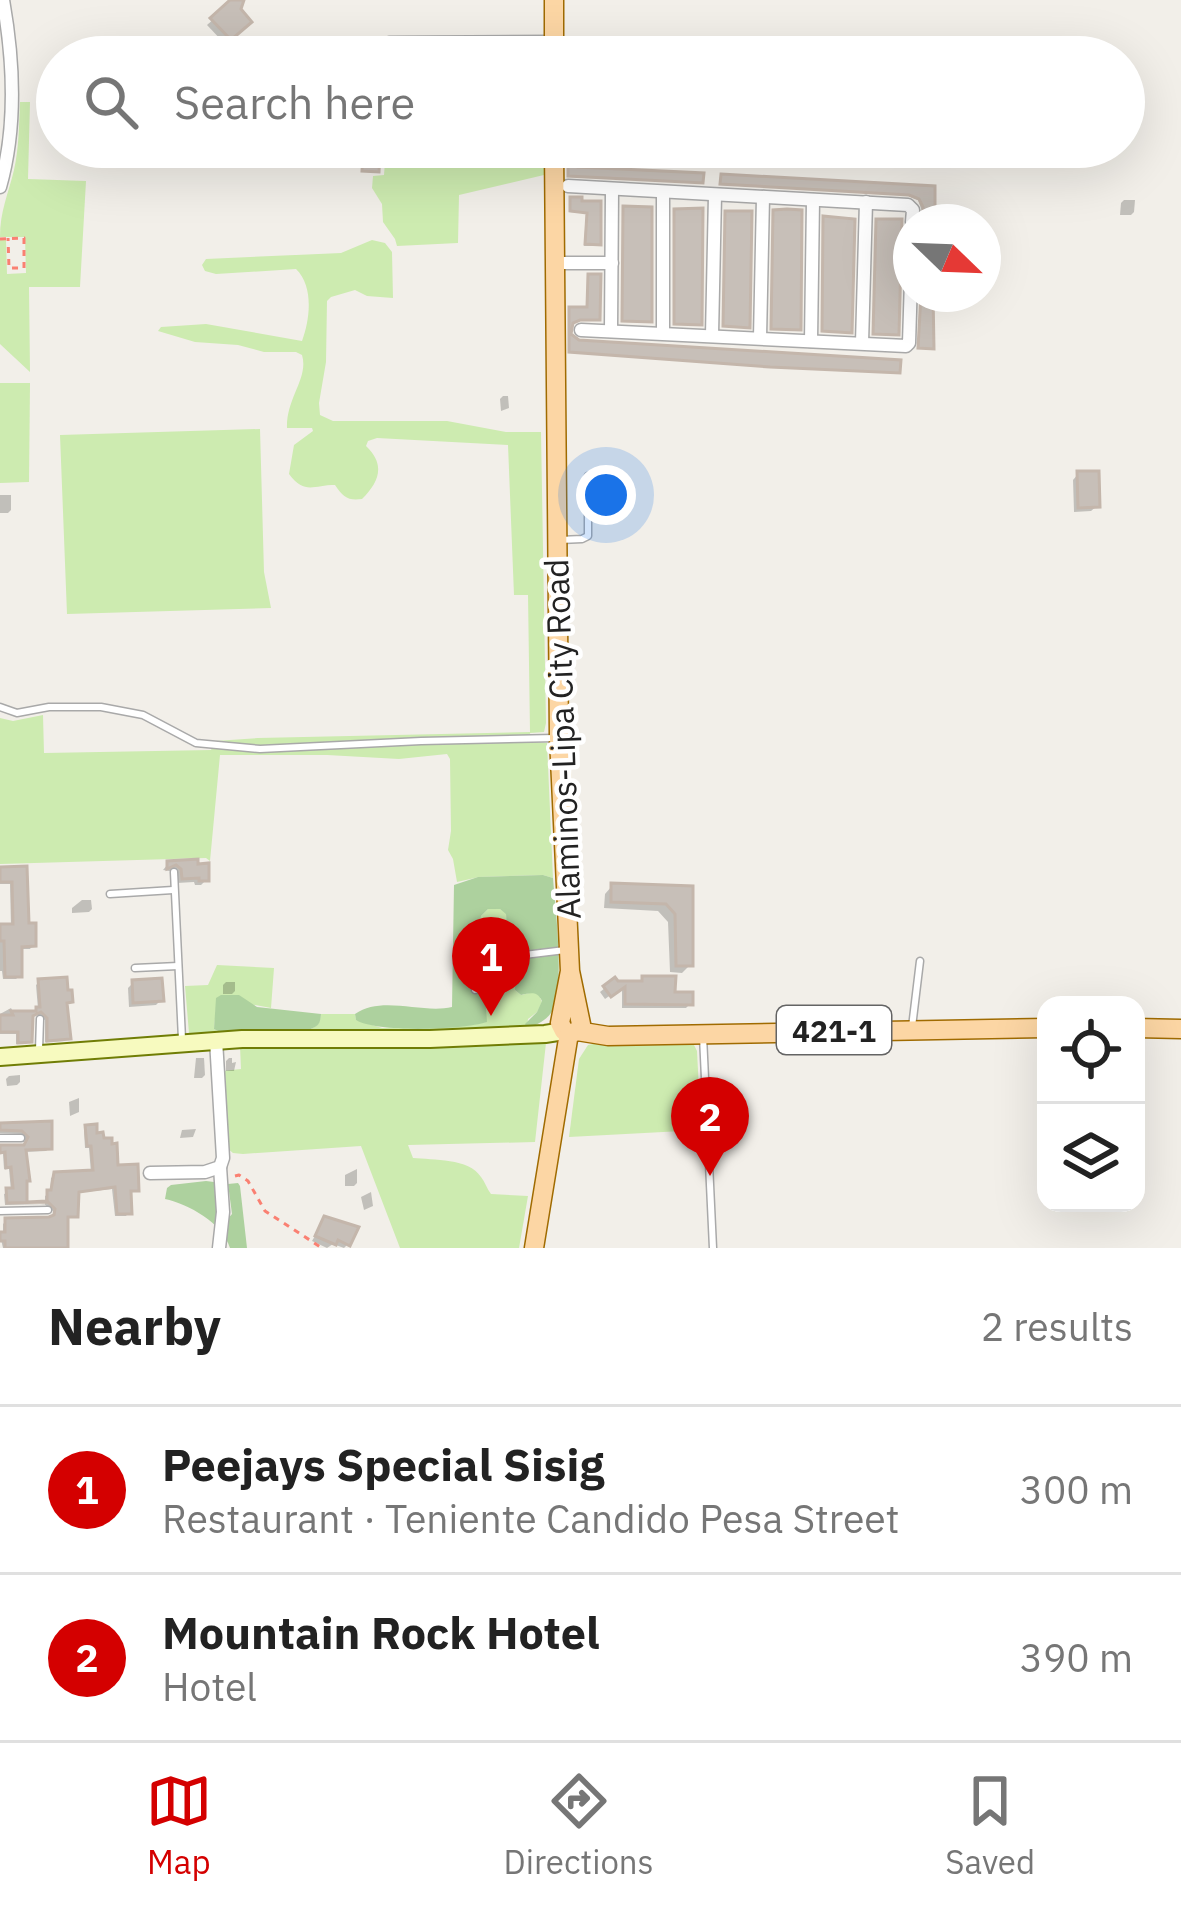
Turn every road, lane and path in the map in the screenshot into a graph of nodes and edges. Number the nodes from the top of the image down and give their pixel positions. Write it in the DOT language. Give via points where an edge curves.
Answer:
graph roads {
  1 [pos="3,0"];
  2 [pos="554,0"];
  3 [pos="554,36"];
  4 [pos="554,168"];
  5 [pos="0,187"];
  6 [pos="568,187"];
  7 [pos="612,190"];
  8 [pos="663,193"];
  9 [pos="715,195"];
  10 [pos="763,197"];
  11 [pos="813,200"];
  12 [pos="866,202"];
  13 [pos="894,204"];
  14 [pos="0,238"];
  15 [pos="8,238"];
  16 [pos="554,262"];
  17 [pos="612,263"];
  18 [pos="910,312"];
  19 [pos="581,330"];
  20 [pos="610,330"];
  21 [pos="663,333"];
  22 [pos="712,335"];
  23 [pos="760,338"];
  24 [pos="811,341"];
  25 [pos="862,343"];
  26 [pos="588,476"];
  27 [pos="556,540"];
  28 [pos="0,707"];
  29 [pos="559,738"];
  30 [pos="174,872"];
  31 [pos="173,890"];
  32 [pos="110,893"];
  33 [pos="568,950"];
  34 [pos="920,961"];
  35 [pos="178,966"];
  36 [pos="135,968"];
  37 [pos="476,990"];
  38 [pos="40,1018"];
  39 [pos="570,1023"];
  40 [pos="1037,1028"];
  41 [pos="1145,1028"];
  42 [pos="1181,1029"];
  43 [pos="912,1030"];
  44 [pos="702,1033"];
  45 [pos="216,1040"];
  46 [pos="182,1042"];
  47 [pos="39,1053"];
  48 [pos="0,1057"];
  49 [pos="0,1138"];
  50 [pos="21,1138"];
  51 [pos="220,1172"];
  52 [pos="150,1173"];
  53 [pos="47,1210"];
  54 [pos="0,1211"];
  55 [pos="219,1248"];
  56 [pos="322,1248"];
  57 [pos="534,1248"];
  58 [pos="713,1248"];
  1 -- 5 [label="street" via="12,130"];
  2 -- 3 [label="main road"];
  4 -- 16 [label="main road, Alaminos-Lipa City Road"];
  6 -- 7 [label="street"];
  7 -- 8 [label="street"];
  7 -- 17 [label="street"];
  8 -- 9 [label="street"];
  8 -- 21 [label="street"];
  9 -- 10 [label="street"];
  9 -- 22 [label="street"];
  10 -- 11 [label="street"];
  10 -- 23 [label="street"];
  11 -- 12 [label="street"];
  11 -- 24 [label="street"];
  12 -- 13 [label="street"];
  12 -- 25 [label="street"];
  14 -- 15 [label="path"];
  15 -- 15 [label="path" via="9,268 24,268 24,238"];
  16 -- 17 [label="street"];
  16 -- 27 [label="main road, Alaminos-Lipa City Road"];
  17 -- 20 [label="street"];
  18 -- 25 [label="street" via="908,345"];
  19 -- 20 [label="street"];
  20 -- 21 [label="street"];
  21 -- 22 [label="street"];
  22 -- 23 [label="street"];
  23 -- 24 [label="street"];
  24 -- 25 [label="street"];
  26 -- 27 [label="lane" via="588,536"];
  27 -- 29 [label="main road, Alaminos-Lipa City Road"];
  28 -- 29 [label="lane" via="101,706 196,743 243,748"];
  29 -- 33 [label="main road, Alaminos-Lipa City Road"];
  30 -- 31 [label="lane"];
  31 -- 32 [label="lane"];
  31 -- 35 [label="lane"];
  33 -- 37 [label="lane" via="491,959"];
  33 -- 39 [label="main road, Alaminos-Lipa City Road"];
  34 -- 43 [label="lane"];
  35 -- 36 [label="lane"];
  35 -- 46 [label="lane"];
  38 -- 47 [label="lane"];
  39 -- 44 [label="main road, 421-1" via="601,1036"];
  39 -- 45 [label="street" via="532,1035"];
  39 -- 57 [label="main road, Alaminos-Lipa City Road"];
  40 -- 43 [label="main road, 421-1"];
  41 -- 42 [label="main road"];
  43 -- 44 [label="main road, 421-1"];
  44 -- 58 [label="lane"];
  45 -- 46 [label="street"];
  45 -- 51 [label="street"];
  46 -- 47 [label="street"];
  47 -- 48 [label="street"];
  49 -- 50 [label="lane"];
  51 -- 52 [label="street"];
  51 -- 55 [label="street"];
  51 -- 56 [label="path" via="244,1178 265,1211"];
  53 -- 54 [label="lane"];
}
